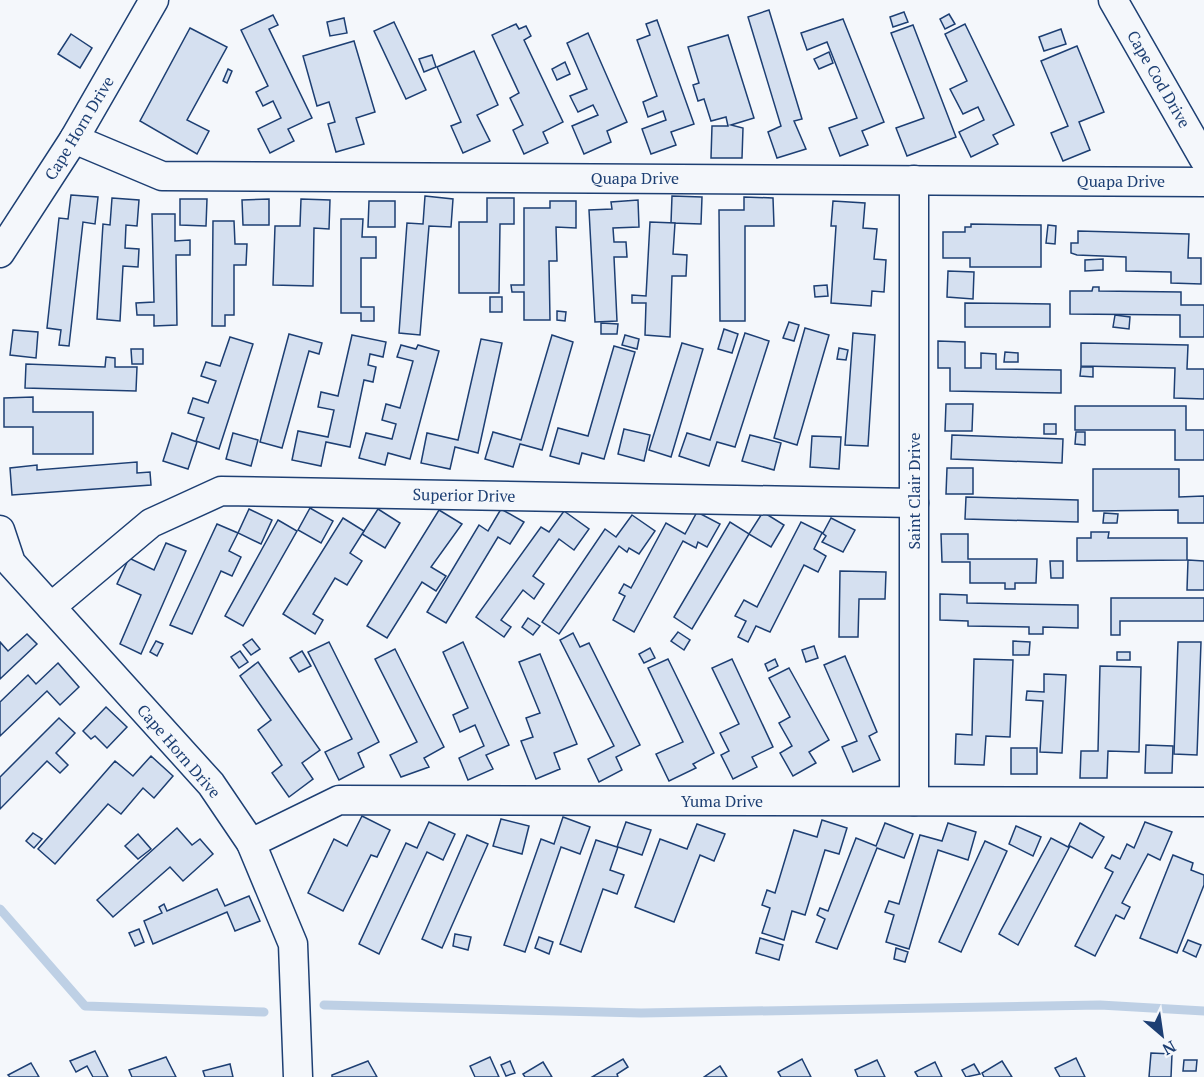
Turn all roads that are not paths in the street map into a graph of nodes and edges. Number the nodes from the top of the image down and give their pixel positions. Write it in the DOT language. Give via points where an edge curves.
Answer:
graph roads {
  1 [pos="154,0"];
  2 [pos="1113,0"];
  3 [pos="74,139"];
  4 [pos="1204,159"];
  5 [pos="914,180"];
  6 [pos="1204,182"];
  7 [pos="0,253"];
  8 [pos="914,503"];
  9 [pos="0,530"];
  10 [pos="51,608"];
  11 [pos="914,801"];
  12 [pos="1204,802"];
  13 [pos="250,843"];
  14 [pos="298,1077"];
  1 -- 3 [label="street, Cape Horn Drive"];
  2 -- 4 [label="street, Cape Cod Drive"];
  3 -- 5 [label="street, Quapa Drive" via="162,176"];
  3 -- 7 [label="street, Cape Horn Drive"];
  5 -- 6 [label="street, Quapa Drive"];
  5 -- 8 [label="street, Saint Clair Drive"];
  8 -- 10 [label="street, Superior Drive" via="221,491 151,524"];
  8 -- 11 [label="street, Saint Clair Drive"];
  9 -- 10 [label="street, Cape Horn Drive" via="11,563"];
  10 -- 13 [label="street, Cape Horn Drive" via="211,784"];
  11 -- 12 [label="street, Yuma Drive"];
  11 -- 13 [label="street, Yuma Drive" via="339,800"];
  13 -- 14 [label="street, Cape Horn Drive" via="293,944"];
}
